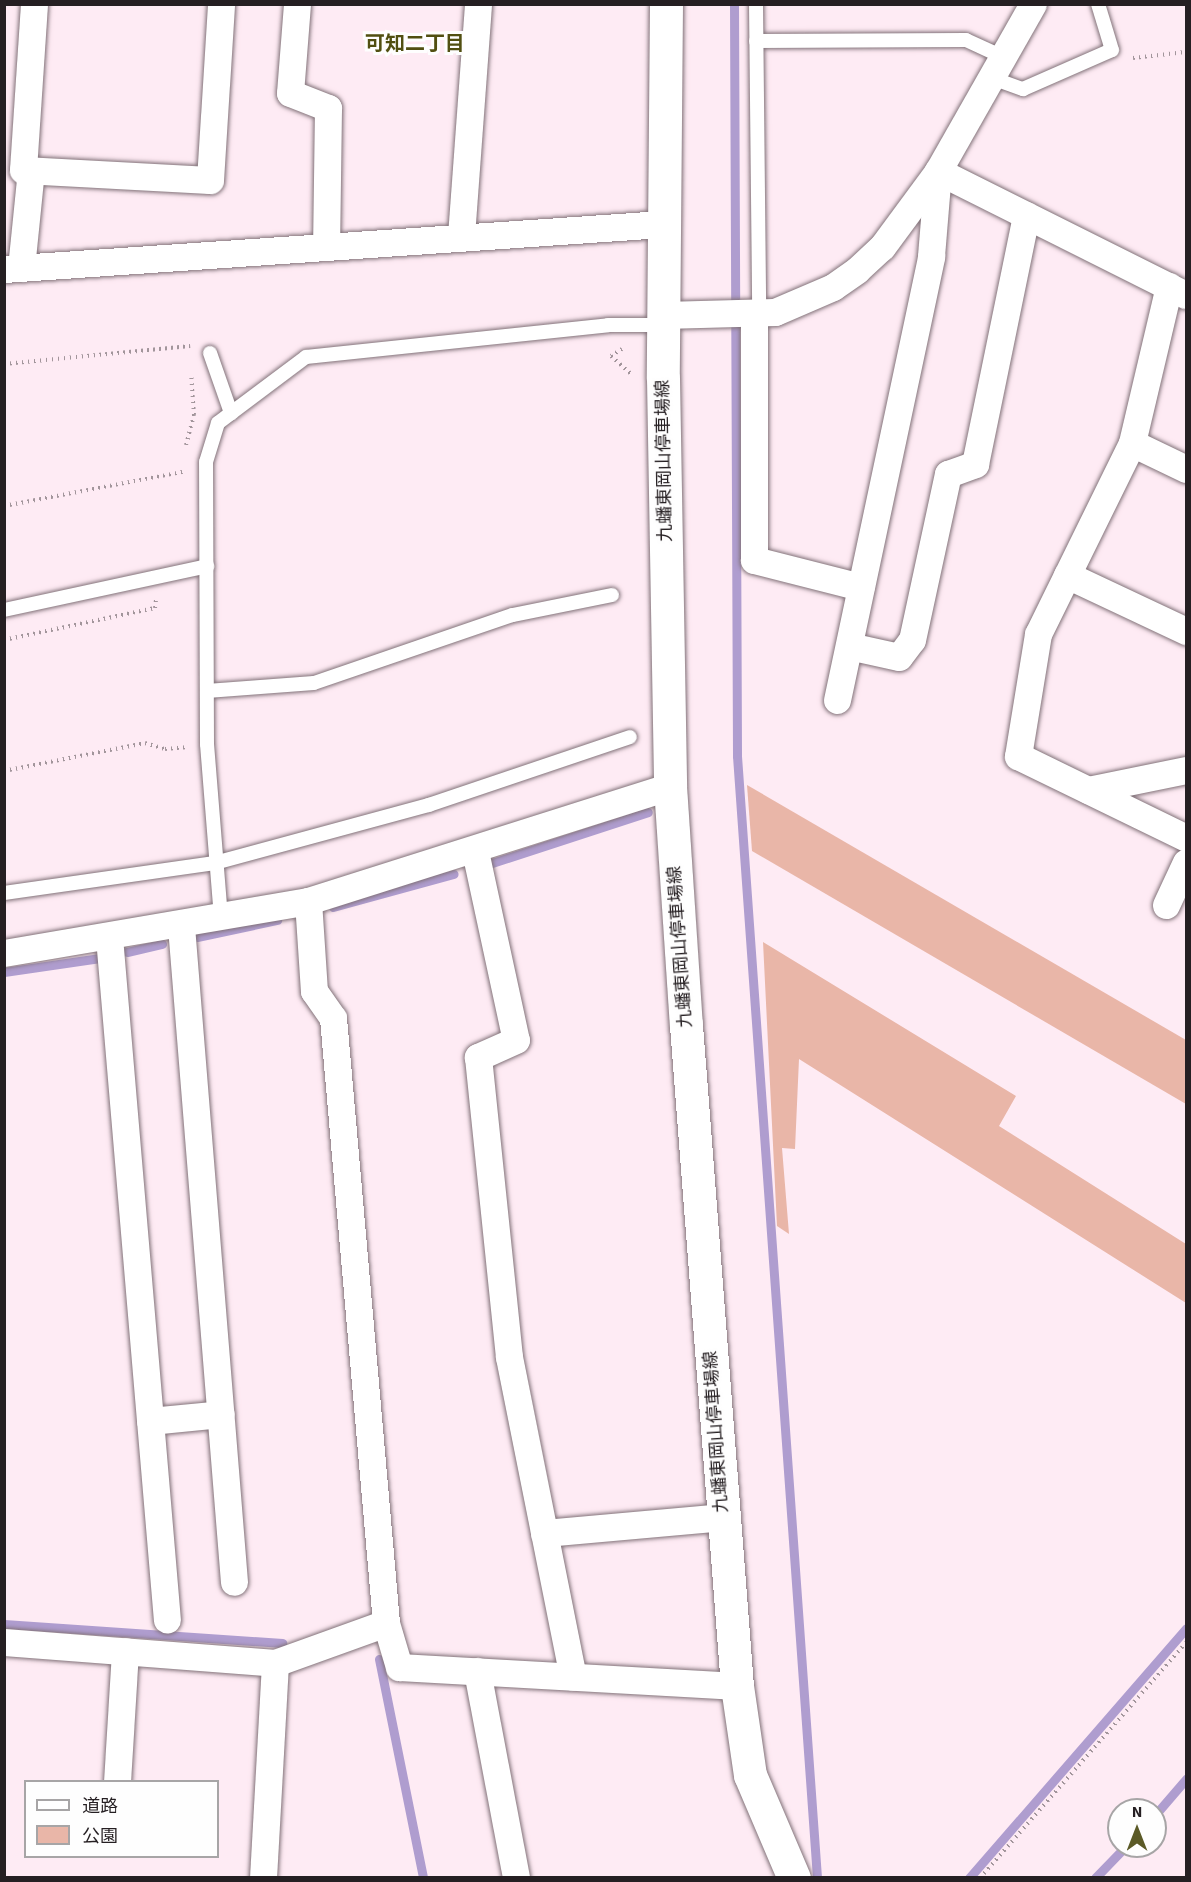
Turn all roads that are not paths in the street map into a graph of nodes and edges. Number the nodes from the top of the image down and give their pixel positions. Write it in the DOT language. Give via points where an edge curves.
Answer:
graph roads {
  1 [pos="34,4"];
  2 [pos="220,4"];
  3 [pos="297,4"];
  4 [pos="478,4"];
  5 [pos="666,4"];
  6 [pos="756,4"];
  7 [pos="1034,4"];
  8 [pos="1098,4"];
  9 [pos="756,41"];
  10 [pos="997,67"];
  11 [pos="31,170"];
  12 [pos="938,171"];
  13 [pos="1026,214"];
  14 [pos="663,224"];
  15 [pos="461,236"];
  16 [pos="326,246"];
  17 [pos="13,269"];
  18 [pos="1180,289"];
  19 [pos="746,314"];
  20 [pos="663,320"];
  21 [pos="210,352"];
  22 [pos="231,413"];
  23 [pos="1132,443"];
  24 [pos="1186,469"];
  25 [pos="207,566"];
  26 [pos="1067,575"];
  27 [pos="861,587"];
  28 [pos="612,595"];
  29 [pos="4,610"];
  30 [pos="1186,631"];
  31 [pos="849,646"];
  32 [pos="207,691"];
  33 [pos="837,700"];
  34 [pos="630,737"];
  35 [pos="1186,770"];
  36 [pos="670,786"];
  37 [pos="1088,790"];
  38 [pos="1186,838"];
  39 [pos="475,851"];
  40 [pos="1186,862"];
  41 [pos="215,864"];
  42 [pos="4,893"];
  43 [pos="308,901"];
  44 [pos="1166,905"];
  45 [pos="221,918"];
  46 [pos="181,926"];
  47 [pos="109,937"];
  48 [pos="4,953"];
  49 [pos="221,1414"];
  50 [pos="150,1421"];
  51 [pos="724,1517"];
  52 [pos="544,1533"];
  53 [pos="234,1582"];
  54 [pos="167,1620"];
  55 [pos="386,1623"];
  56 [pos="4,1642"];
  57 [pos="125,1652"];
  58 [pos="275,1663"];
  59 [pos="572,1668"];
  60 [pos="477,1671"];
  61 [pos="737,1686"];
  62 [pos="117,1780"];
  63 [pos="263,1878"];
  64 [pos="516,1878"];
  65 [pos="794,1878"];
  1 -- 11 [label="street" via="23,170"];
  2 -- 11 [label="street" via="210,180"];
  3 -- 16 [label="street" via="290,93 328,108"];
  4 -- 15 [label="street"];
  5 -- 14 [label="main road, 九蟠東岡山停車場線"];
  6 -- 9 [label="lane"];
  7 -- 10 [label="street"];
  8 -- 10 [label="lane" via="1112,50 1023,89"];
  9 -- 10 [label="lane" via="966,40"];
  9 -- 19 [label="lane"];
  10 -- 12 [label="street"];
  11 -- 17 [label="street"];
  12 -- 13 [label="street"];
  12 -- 19 [label="street" via="882,247 857,270 804,301"];
  12 -- 27 [label="street" via="932,256"];
  13 -- 18 [label="street"];
  13 -- 31 [label="street" via="975,464 948,474 912,640 899,657"];
  14 -- 15 [label="street"];
  14 -- 20 [label="main road, 九蟠東岡山停車場線"];
  15 -- 16 [label="street"];
  16 -- 17 [label="street"];
  18 -- 23 [label="street"];
  19 -- 20 [label="street"];
  19 -- 27 [label="street" via="754,560"];
  20 -- 22 [label="lane" via="306,357"];
  20 -- 36 [label="main road, 九蟠東岡山停車場線"];
  21 -- 22 [label="lane"];
  22 -- 25 [label="lane" via="210,437 206,472"];
  23 -- 24 [label="street"];
  23 -- 26 [label="street"];
  25 -- 29 [label="lane"];
  25 -- 32 [label="lane"];
  26 -- 30 [label="street"];
  26 -- 37 [label="street" via="1038,634 1018,756"];
  27 -- 31 [label="street"];
  28 -- 32 [label="lane" via="513,615 314,683"];
  31 -- 33 [label="street"];
  32 -- 41 [label="lane"];
  34 -- 41 [label="lane" via="429,805"];
  35 -- 37 [label="street"];
  36 -- 39 [label="street"];
  36 -- 51 [label="main road, 九蟠東岡山停車場線"];
  37 -- 38 [label="street"];
  39 -- 43 [label="street"];
  39 -- 52 [label="street" via="516,1040 478,1057 509,1357"];
  40 -- 44 [label="street"];
  41 -- 42 [label="lane"];
  41 -- 45 [label="lane"];
  43 -- 45 [label="street"];
  43 -- 55 [label="street" via="314,991 333,1018"];
  45 -- 46 [label="street"];
  46 -- 47 [label="street"];
  46 -- 49 [label="street"];
  47 -- 48 [label="street"];
  47 -- 50 [label="street"];
  49 -- 50 [label="street"];
  49 -- 53 [label="street"];
  50 -- 54 [label="street"];
  51 -- 52 [label="street"];
  51 -- 61 [label="main road, 九蟠東岡山停車場線"];
  52 -- 59 [label="street"];
  55 -- 58 [label="street"];
  55 -- 60 [label="street" via="399,1667"];
  56 -- 57 [label="street"];
  57 -- 58 [label="street"];
  57 -- 62 [label="street"];
  58 -- 63 [label="street"];
  59 -- 60 [label="street"];
  59 -- 61 [label="street"];
  60 -- 64 [label="street"];
  61 -- 65 [label="main road, 九蟠東岡山停車場線" via="750,1775"];
}
